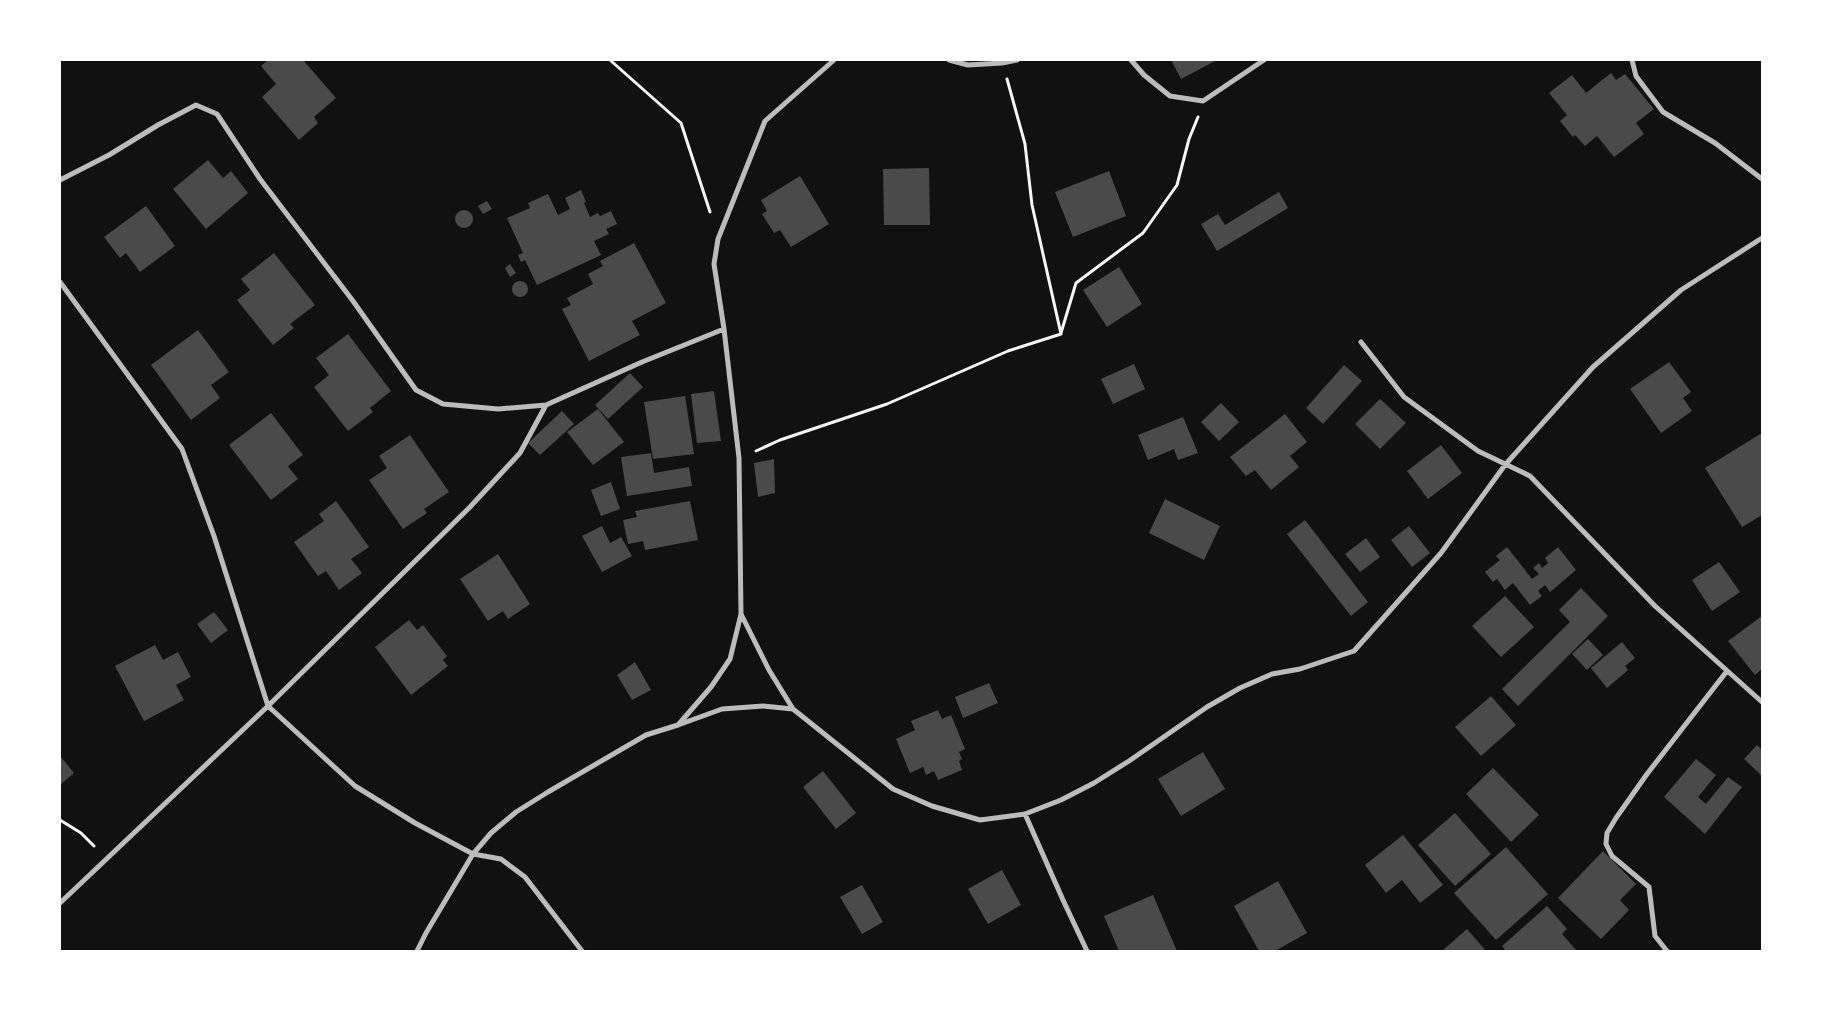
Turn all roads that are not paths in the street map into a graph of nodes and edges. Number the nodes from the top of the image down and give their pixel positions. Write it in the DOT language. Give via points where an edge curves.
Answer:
graph roads {
  1 [pos="834,60"];
  2 [pos="949,60"];
  3 [pos="1017,60"];
  4 [pos="1131,60"];
  5 [pos="1264,60"];
  6 [pos="1632,60"];
  7 [pos="1762,179"];
  8 [pos="60,180"];
  9 [pos="1762,238"];
  10 [pos="60,282"];
  11 [pos="724,329"];
  12 [pos="1361,342"];
  13 [pos="546,405"];
  14 [pos="1505,465"];
  15 [pos="741,614"];
  16 [pos="1727,671"];
  17 [pos="1762,702"];
  18 [pos="268,706"];
  19 [pos="793,709"];
  20 [pos="678,725"];
  21 [pos="1025,814"];
  22 [pos="473,854"];
  23 [pos="60,903"];
  24 [pos="417,951"];
  25 [pos="582,951"];
  26 [pos="1087,951"];
  27 [pos="1667,951"];
  1 -- 11 [label="street" via="765,121 718,239 714,264"];
  2 -- 3 [label="street" via="968,65"];
  4 -- 5 [label="street" via="1170,96 1203,101"];
  6 -- 7 [label="street" via="1636,76 1663,112 1714,143"];
  8 -- 13 [label="street" via="109,156 196,105 217,114 260,179 416,390 443,404 498,409"];
  9 -- 14 [label="street" via="1681,290 1593,367"];
  10 -- 18 [label="street" via="182,449 214,536"];
  11 -- 13 [label="street"];
  11 -- 15 [label="street" via="739,458"];
  12 -- 14 [label="street" via="1404,397 1464,442"];
  13 -- 18 [label="street" via="520,453 470,508"];
  14 -- 16 [label="street" via="1530,476 1648,599"];
  14 -- 21 [label="street" via="1441,554 1354,651 1300,669 1272,674 1240,688 1094,782"];
  15 -- 19 [label="street"];
  15 -- 20 [label="street" via="730,659"];
  16 -- 17 [label="street"];
  16 -- 27 [label="street" via="1647,774 1607,833 1606,844 1612,856 1649,887 1655,936"];
  18 -- 22 [label="street" via="355,786"];
  18 -- 23 [label="street"];
  19 -- 20 [label="street" via="763,706 722,709"];
  19 -- 21 [label="street" via="893,789 932,806 980,820"];
  20 -- 22 [label="street" via="646,736 548,792 509,817"];
  21 -- 26 [label="street"];
  22 -- 24 [label="street"];
  22 -- 25 [label="street" via="501,859 525,876"];
}
